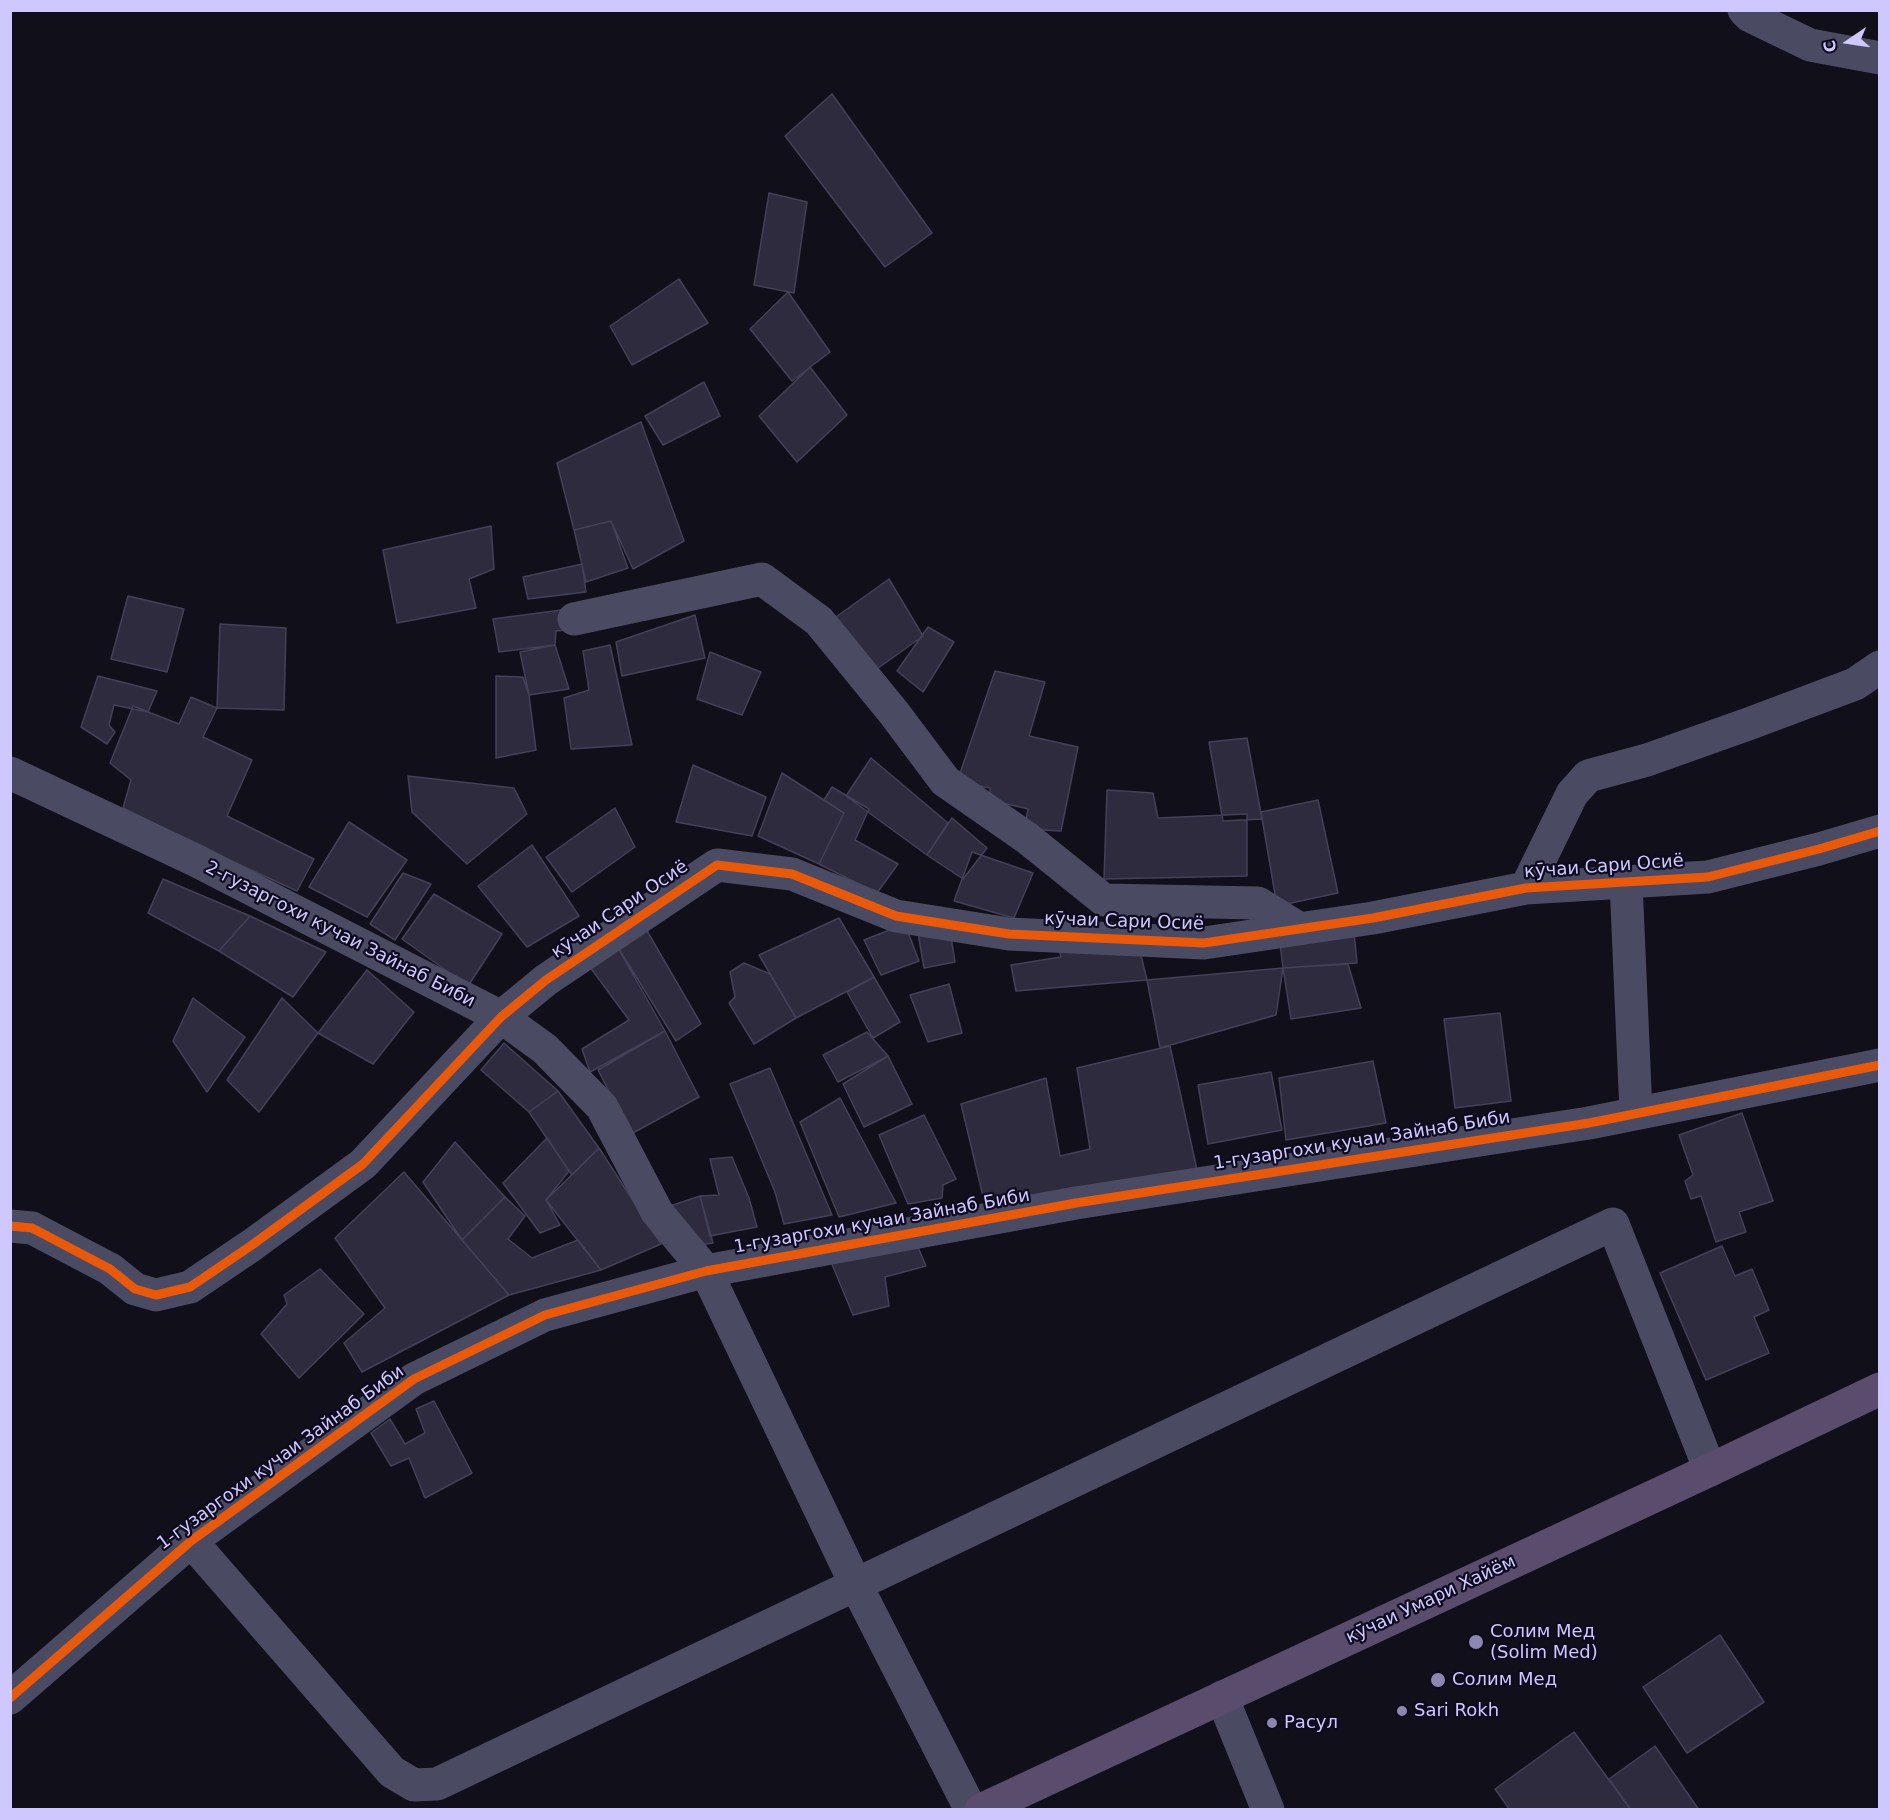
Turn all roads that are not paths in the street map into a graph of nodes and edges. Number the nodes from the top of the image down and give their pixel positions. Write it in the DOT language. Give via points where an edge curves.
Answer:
graph roads {
  1 [pos="1744,10"];
  2 [pos="1880,58"];
  3 [pos="574,619"];
  4 [pos="1880,667"];
  5 [pos="10,773"];
  6 [pos="1880,831"];
  7 [pos="1626,882"];
  8 [pos="1526,888"];
  9 [pos="1300,929"];
  10 [pos="501,1017"];
  11 [pos="1880,1065"];
  12 [pos="1636,1113"];
  13 [pos="10,1226"];
  14 [pos="706,1271"];
  15 [pos="1880,1389"];
  16 [pos="1710,1470"];
  17 [pos="190,1541"];
  18 [pos="856,1585"];
  19 [pos="1222,1697"];
  20 [pos="10,1698"];
  21 [pos="971,1809"];
  22 [pos="981,1809"];
  23 [pos="1268,1809"];
  1 -- 2 [label="street" via="1810,45"];
  3 -- 9 [label="street" via="762,579 819,621 945,781 1027,838 1104,900 1258,903"];
  4 -- 8 [label="street" via="1855,684 1814,700 1647,760 1588,776 1572,794"];
  5 -- 10 [label="street, 2-гузаргохи кучаи Зайнаб Биби" via="195,860"];
  6 -- 7 [label="street, кӯчаи Сари Осиё" via="1708,877"];
  7 -- 8 [label="street, кӯчаи Сари Осиё"];
  7 -- 12 [label="street"];
  8 -- 9 [label="street, кӯчаи Сари Осиё"];
  9 -- 10 [label="street, кӯчаи Сари Осиё" via="1204,944 1009,934 896,916 792,874 717,865 546,980"];
  10 -- 13 [label="street, кӯчаи Сари Осиё" via="363,1164 190,1287 156,1295 135,1289 110,1269 32,1228"];
  10 -- 14 [label="street, 2-гузаргохи кучаи Зайнаб Биби" via="545,1049 602,1107 657,1212"];
  11 -- 12 [label="street, 1-гузаргохи кучаи Зайнаб Биби"];
  12 -- 14 [label="street, 1-гузаргохи кучаи Зайнаб Биби" via="1076,1203"];
  14 -- 17 [label="street, 1-гузаргохи кучаи Зайнаб Биби" via="544,1315 414,1379"];
  14 -- 18 [label="street, 2-гузаргохи кучаи Зайнаб Биби"];
  15 -- 16 [label="main road, кӯчаи Умари Хайём"];
  16 -- 18 [label="street" via="1613,1224"];
  16 -- 19 [label="main road, кӯчаи Умари Хайём"];
  17 -- 18 [label="street" via="392,1772 414,1785 437,1784"];
  17 -- 20 [label="street, 1-гузаргохи кучаи Зайнаб Биби"];
  18 -- 21 [label="street, 2-гузаргохи кучаи Зайнаб Биби"];
  19 -- 22 [label="main road, кӯчаи Умари Хайём"];
  19 -- 23 [label="street"];
}
